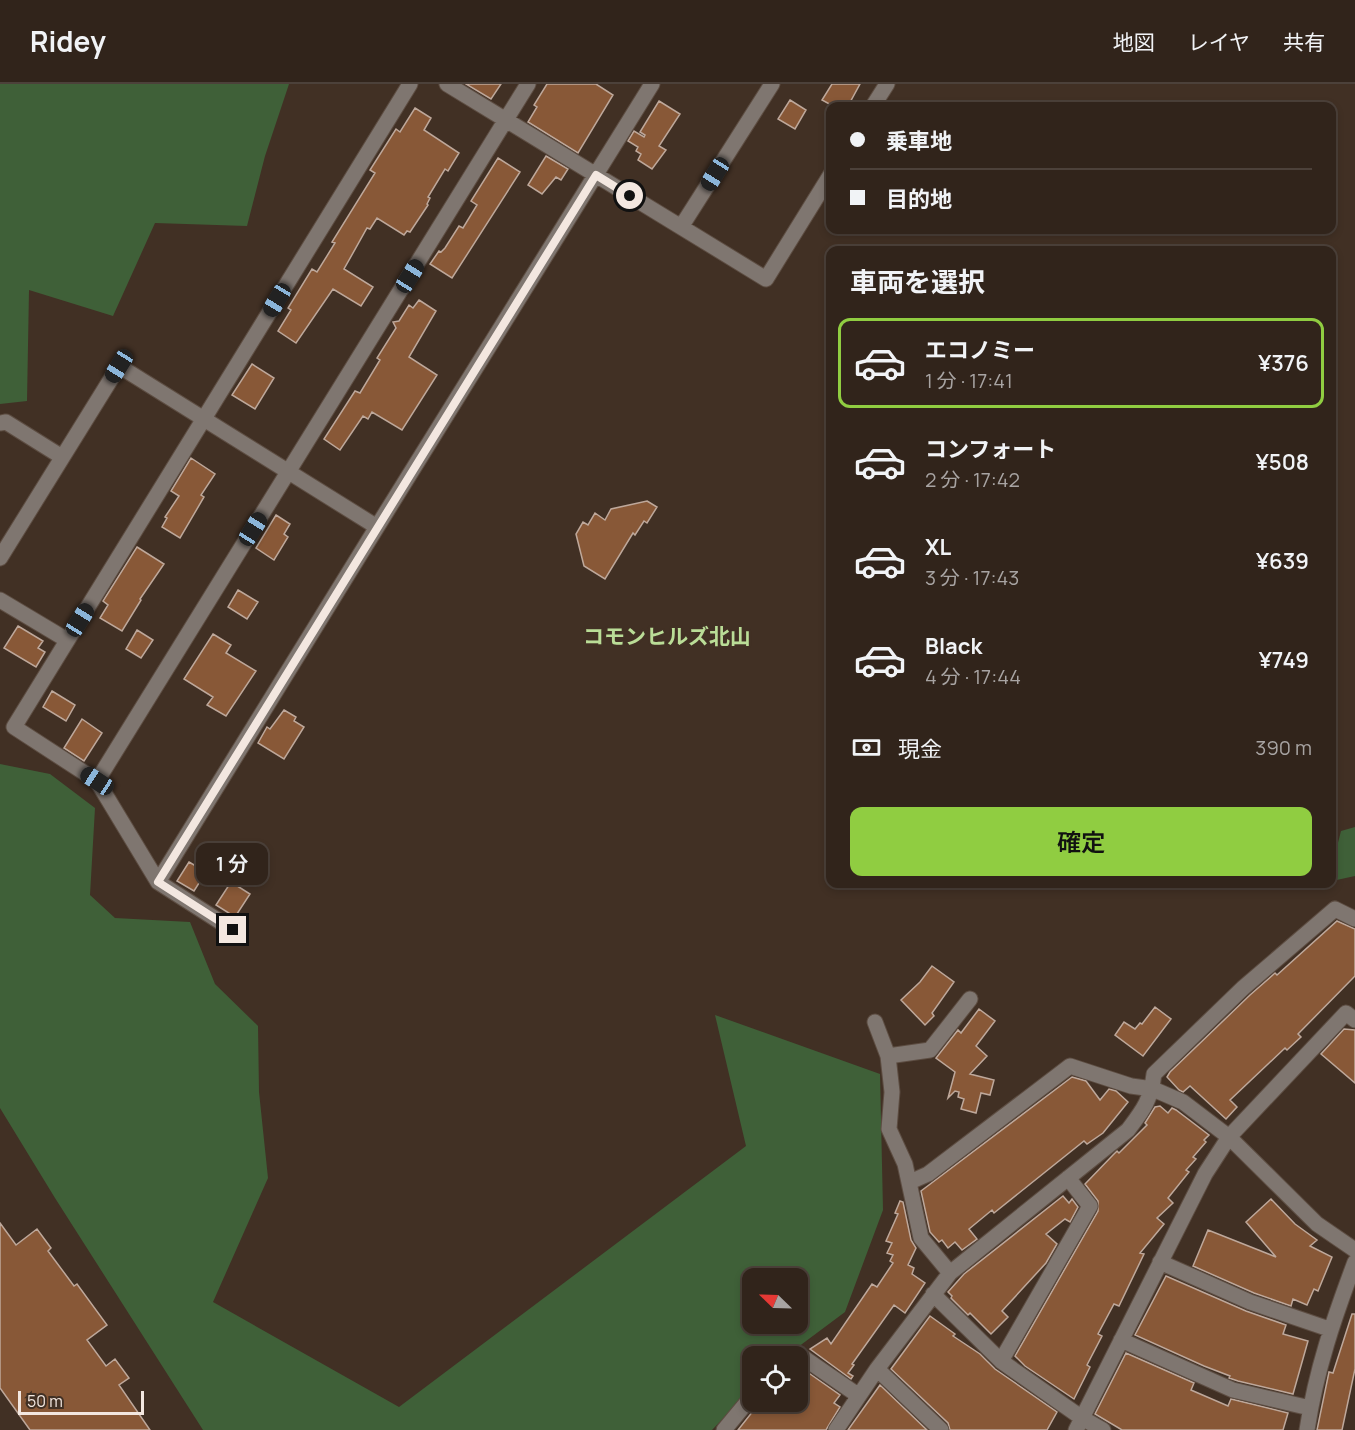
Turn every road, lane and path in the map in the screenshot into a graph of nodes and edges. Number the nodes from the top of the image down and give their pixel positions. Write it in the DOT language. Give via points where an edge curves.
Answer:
graph roads {
  1 [pos="410,84"];
  2 [pos="447,84"];
  3 [pos="528,84"];
  4 [pos="652,84"];
  5 [pos="772,84"];
  6 [pos="887,84"];
  7 [pos="876,102"];
  8 [pos="506,120"];
  9 [pos="596,175"];
  10 [pos="826,182"];
  11 [pos="681,227"];
  12 [pos="204,417"];
  13 [pos="0,423"];
  14 [pos="62,457"];
  15 [pos="289,471"];
  16 [pos="377,527"];
  17 [pos="0,558"];
  18 [pos="0,600"];
  19 [pos="67,640"];
  20 [pos="97,781"];
  21 [pos="158,882"];
  22 [pos="1355,919"];
  23 [pos="233,930"];
  24 [pos="970,999"];
  25 [pos="1355,1020"];
  26 [pos="875,1022"];
  27 [pos="888,1056"];
  28 [pos="1153,1089"];
  29 [pos="1229,1137"];
  30 [pos="1068,1178"];
  31 [pos="910,1182"];
  32 [pos="1355,1250"];
  33 [pos="1160,1262"];
  34 [pos="1355,1262"];
  35 [pos="950,1273"];
  36 [pos="933,1294"];
  37 [pos="1329,1329"];
  38 [pos="1121,1340"];
  39 [pos="808,1361"];
  40 [pos="1001,1361"];
  41 [pos="877,1370"];
  42 [pos="859,1396"];
  43 [pos="742,1408"];
  44 [pos="1310,1408"];
  45 [pos="1079,1424"];
  46 [pos="724,1430"];
  47 [pos="836,1430"];
  48 [pos="940,1430"];
  49 [pos="1103,1430"];
  50 [pos="1306,1430"];
  1 -- 12 [label="street"];
  2 -- 8 [label="street"];
  3 -- 8 [label="street"];
  4 -- 9 [label="street"];
  5 -- 11 [label="street"];
  6 -- 7 [label="street"];
  8 -- 9 [label="street"];
  8 -- 15 [label="street"];
  9 -- 11 [label="street"];
  9 -- 16 [label="street"];
  10 -- 11 [label="street" via="766,279"];
  12 -- 14 [label="street" via="119,366"];
  12 -- 15 [label="street"];
  12 -- 19 [label="street"];
  13 -- 14 [label="street" via="6,422"];
  14 -- 17 [label="street"];
  15 -- 16 [label="street"];
  15 -- 20 [label="street"];
  16 -- 21 [label="street"];
  18 -- 19 [label="street"];
  19 -- 20 [label="street" via="14,727"];
  20 -- 21 [label="street"];
  21 -- 23 [label="street"];
  22 -- 28 [label="street" via="1335,909 1243,988 1154,1074"];
  24 -- 27 [label="street" via="930,1050"];
  25 -- 29 [label="street" via="1346,1013"];
  26 -- 27 [label="street"];
  27 -- 31 [label="street" via="892,1092 889,1129"];
  28 -- 29 [label="street" via="1183,1102"];
  28 -- 30 [label="street" via="1147,1105 1128,1130"];
  28 -- 31 [label="street" via="1131,1086 1070,1065 928,1174"];
  29 -- 32 [label="street" via="1317,1224"];
  29 -- 33 [label="street" via="1205,1174"];
  30 -- 35 [label="street"];
  30 -- 40 [label="street" via="1090,1206"];
  31 -- 35 [label="street" via="921,1238"];
  33 -- 37 [label="street" via="1250,1302"];
  33 -- 38 [label="street"];
  34 -- 37 [label="street"];
  35 -- 36 [label="street"];
  36 -- 40 [label="street"];
  36 -- 41 [label="street"];
  37 -- 44 [label="street"];
  38 -- 44 [label="street" via="1233,1390"];
  38 -- 45 [label="street"];
  39 -- 42 [label="street"];
  40 -- 45 [label="street"];
  41 -- 42 [label="street"];
  41 -- 48 [label="street"];
  42 -- 47 [label="street"];
  43 -- 46 [label="street"];
  44 -- 50 [label="street"];
  45 -- 49 [label="street"];
}
